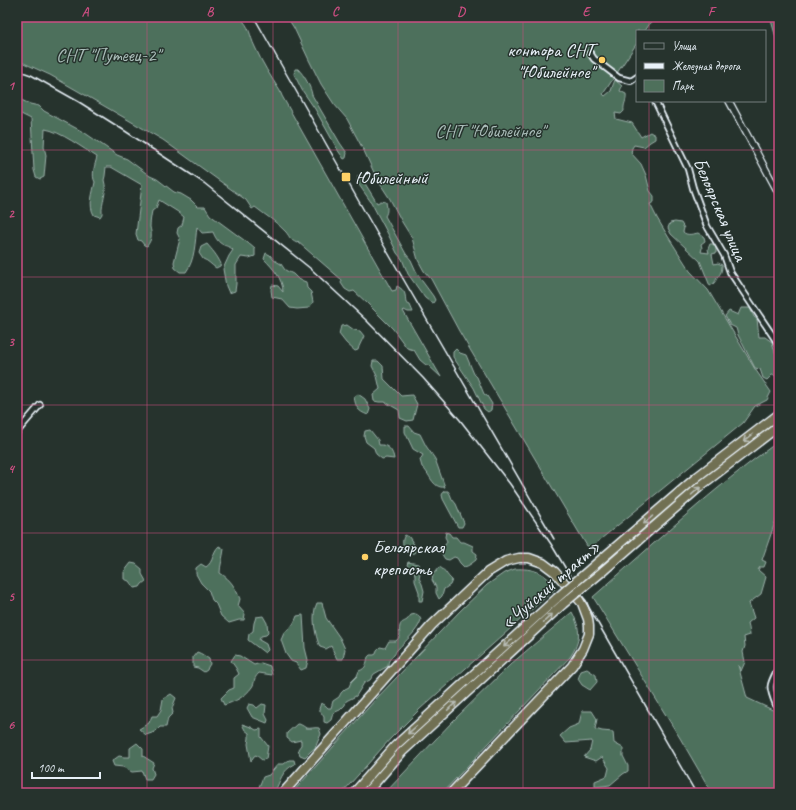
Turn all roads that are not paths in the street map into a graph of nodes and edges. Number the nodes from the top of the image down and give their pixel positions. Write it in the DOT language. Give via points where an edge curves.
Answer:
graph roads {
  1 [pos="590,53"];
  2 [pos="636,78"];
  3 [pos="655,102"];
  4 [pos="730,102"];
  5 [pos="779,194"];
  6 [pos="779,345"];
  7 [pos="40,405"];
  8 [pos="779,414"];
  9 [pos="779,426"];
  10 [pos="17,432"];
  11 [pos="560,601"];
  12 [pos="779,667"];
  13 [pos="776,705"];
  14 [pos="283,793"];
  15 [pos="354,793"];
  16 [pos="366,793"];
  17 [pos="451,793"];
  1 -- 2 [label="street" via="594,59 620,78 631,80"];
  3 -- 6 [label="street, Белоярская улица" via="688,169 707,226 724,255 730,272"];
  4 -- 5 [label="street"];
  7 -- 10 [label="street"];
  8 -- 11 [label="highway, «Чуйский тракт», one-way, bridge" via="698,476 597,563"];
  11 -- 9 [label="highway, «Чуйский тракт», one-way, bridge" via="602,570 703,484"];
  11 -- 15 [label="highway, «Чуйский тракт», one-way" via="395,746"];
  16 -- 11 [label="highway, «Чуйский тракт», one-way" via="402,752"];
  12 -- 13 [label="street" via="771,682 770,691"];
  14 -- 17 [label="highway" via="432,625 488,572 512,559 538,561 555,572 582,603 589,626 587,642 572,666"];
}
